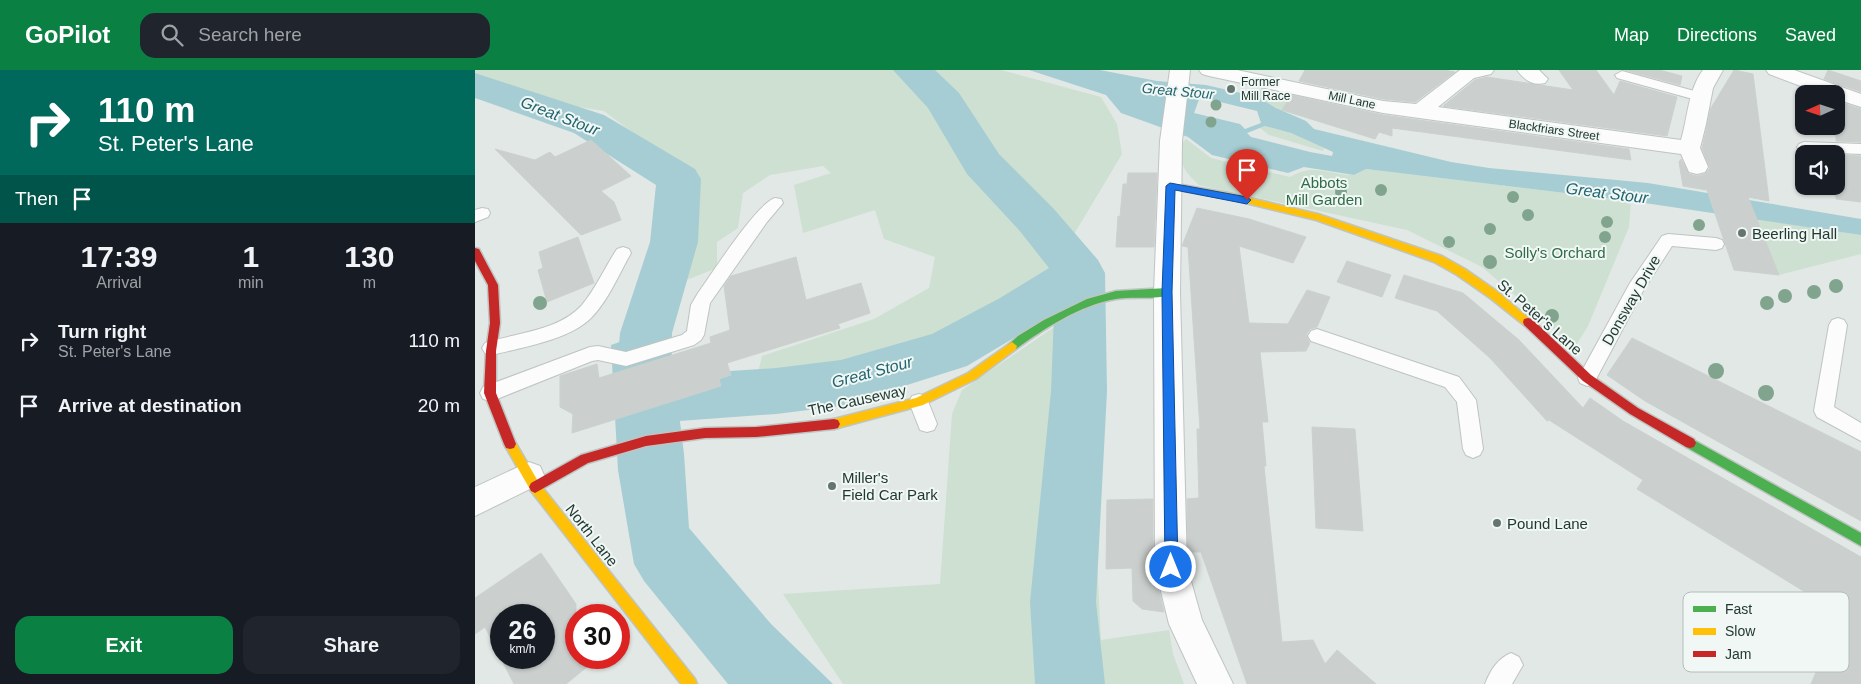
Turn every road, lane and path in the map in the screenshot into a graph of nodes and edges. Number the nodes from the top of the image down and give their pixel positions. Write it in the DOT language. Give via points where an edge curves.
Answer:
graph roads {
  1 [pos="1209,70"];
  2 [pos="1484,70"];
  3 [pos="1713,70"];
  4 [pos="1776,70"];
  5 [pos="1621,75"];
  6 [pos="1179,76"];
  7 [pos="1700,97"];
  8 [pos="1861,101"];
  9 [pos="1420,111"];
  10 [pos="1845,148"];
  11 [pos="1861,148"];
  12 [pos="1170,186"];
  13 [pos="775,203"];
  14 [pos="1716,244"];
  15 [pos="475,252"];
  16 [pos="623,253"];
  17 [pos="1167,292"];
  18 [pos="1838,325"];
  19 [pos="1317,336"];
  20 [pos="491,348"];
  21 [pos="1587,378"];
  22 [pos="486,395"];
  23 [pos="919,402"];
  24 [pos="927,424"];
  25 [pos="1861,433"];
  26 [pos="1473,449"];
  27 [pos="532,481"];
  28 [pos="475,502"];
  29 [pos="1861,540"];
  30 [pos="1511,665"];
  31 [pos="690,684"];
  32 [pos="1215,684"];
  33 [pos="1497,684"];
  1 -- 9 [label="street, Mill Lane" via="1383,107"];
  2 -- 9 [label="street" via="1467,74"];
  3 -- 7 [label="street" via="1707,76"];
  4 -- 8 [label="street"];
  5 -- 7 [label="lane"];
  6 -- 12 [label="street" via="1171,141"];
  7 -- 9 [label="street, Blackfriars Street" via="1693,157 1641,141"];
  10 -- 11 [label="lane"];
  12 -- 17 [label="street"];
  12 -- 21 [label="street, St. Peter's Lane" via="1318,217 1438,259 1494,295 1540,332"];
  13 -- 22 [label="lane" via="703,298 695,335 688,340 627,359 590,354"];
  14 -- 21 [label="lane, Donsway Drive" via="1668,240 1636,287"];
  15 -- 20 [label="street" via="493,285 495,323"];
  16 -- 20 [label="lane" via="581,317"];
  17 -- 23 [label="street, The Causeway" via="1099,299 1033,330 972,376"];
  17 -- 32 [label="street" via="1171,567 1186,624"];
  18 -- 25 [label="lane" via="1824,411"];
  19 -- 26 [label="lane" via="1452,382 1466,400"];
  20 -- 22 [label="street"];
  21 -- 29 [label="street, St. Peter's Lane" via="1634,411"];
  22 -- 27 [label="street, North Lane"];
  23 -- 24 [label="lane"];
  23 -- 27 [label="street, The Causeway" via="834,424 693,434 646,441 585,459"];
  27 -- 28 [label="street"];
  27 -- 31 [label="street, North Lane"];
  30 -- 33 [label="lane"];
}
